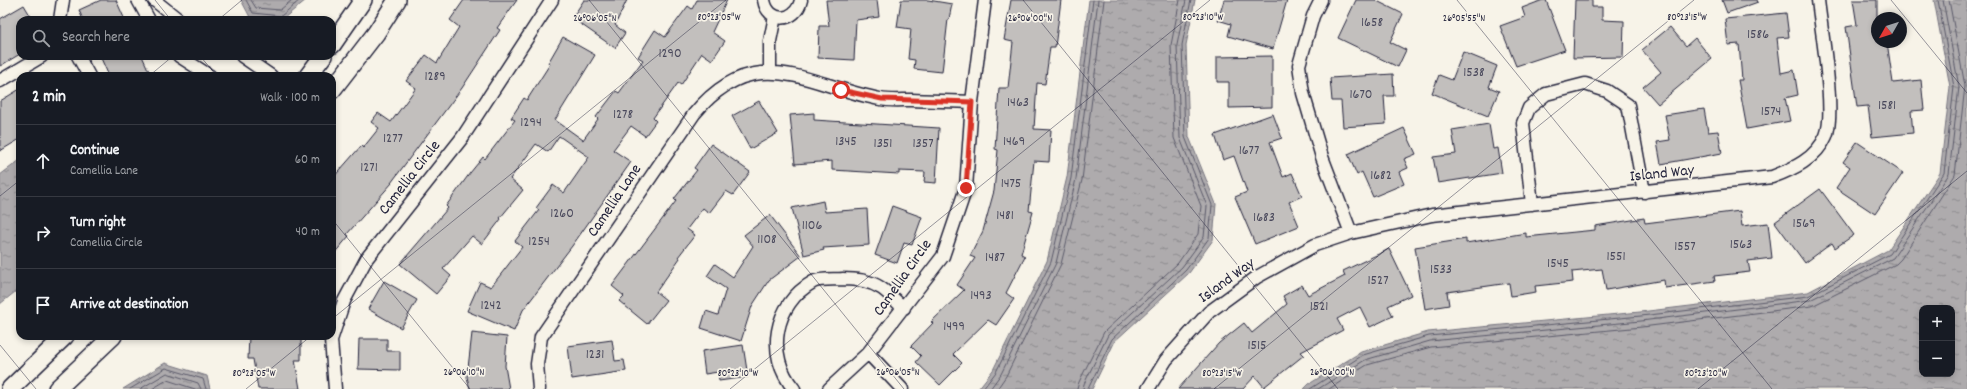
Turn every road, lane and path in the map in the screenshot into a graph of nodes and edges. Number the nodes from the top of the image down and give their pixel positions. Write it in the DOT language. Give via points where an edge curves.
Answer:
graph roads {
  1 [pos="63,0"];
  2 [pos="138,0"];
  3 [pos="154,0"];
  4 [pos="363,0"];
  5 [pos="397,0"];
  6 [pos="552,0"];
  7 [pos="764,0"];
  8 [pos="801,0"];
  9 [pos="985,0"];
  10 [pos="1321,0"];
  11 [pos="1818,0"];
  12 [pos="61,16"];
  13 [pos="147,16"];
  14 [pos="174,16"];
  15 [pos="774,16"];
  16 [pos="336,39"];
  17 [pos="35,60"];
  18 [pos="80,60"];
  19 [pos="186,60"];
  20 [pos="248,60"];
  21 [pos="320,60"];
  22 [pos="88,72"];
  23 [pos="204,72"];
  24 [pos="265,72"];
  25 [pos="311,72"];
  26 [pos="770,72"];
  27 [pos="0,81"];
  28 [pos="336,85"];
  29 [pos="972,102"];
  30 [pos="1644,192"];
  31 [pos="1532,204"];
  32 [pos="1351,233"];
  33 [pos="904,308"];
  34 [pos="336,325"];
  35 [pos="62,340"];
  36 [pos="109,340"];
  37 [pos="331,340"];
  38 [pos="868,354"];
  39 [pos="10,389"];
  40 [pos="57,389"];
  41 [pos="335,389"];
  42 [pos="539,389"];
  43 [pos="794,389"];
  44 [pos="829,389"];
  45 [pos="902,389"];
  46 [pos="1148,389"];
  1 -- 12 [label="street"];
  2 -- 13 [label="street"];
  3 -- 14 [label="street"];
  4 -- 16 [label="street"];
  5 -- 28 [label="street" via="376,33"];
  6 -- 34 [label="street, Camellia Circle" via="462,138 367,258 344,301"];
  7 -- 15 [label="street" via="768,12"];
  8 -- 15 [label="street" via="800,8 789,17"];
  9 -- 29 [label="street, Camellia Circle"];
  10 -- 32 [label="street" via="1313,16 1299,65 1303,93 1322,157"];
  11 -- 30 [label="street, Island Way" via="1830,112 1826,136 1813,154 1796,168 1772,177"];
  15 -- 26 [label="street" via="770,40"];
  17 -- 27 [label="street"];
  18 -- 22 [label="street"];
  19 -- 23 [label="street"];
  20 -- 24 [label="street"];
  21 -- 25 [label="street"];
  26 -- 29 [label="street, Camellia Lane" via="804,77 841,90 882,99"];
  26 -- 42 [label="street, Camellia Lane" via="752,74 733,81 709,98 694,114 541,337 537,364"];
  29 -- 33 [label="street, Camellia Circle" via="966,188 942,256"];
  30 -- 31 [label="street, Island Way"];
  30 -- 31 [label="street" via="1628,105 1607,91 1585,84 1546,94 1529,108 1523,123"];
  31 -- 32 [label="street, Island Way" via="1432,215"];
  32 -- 46 [label="street, Island Way" via="1315,245 1263,273 1209,312 1166,360"];
  33 -- 38 [label="street, Camellia Circle"];
  33 -- 43 [label="street" via="881,288 858,279 814,281 798,294 783,312 776,334 779,359 789,384"];
  35 -- 39 [label="street"];
  36 -- 40 [label="street"];
  37 -- 41 [label="street, Camellia Circle"];
  38 -- 44 [label="street, Camellia Circle"];
  38 -- 45 [label="street"];
}
